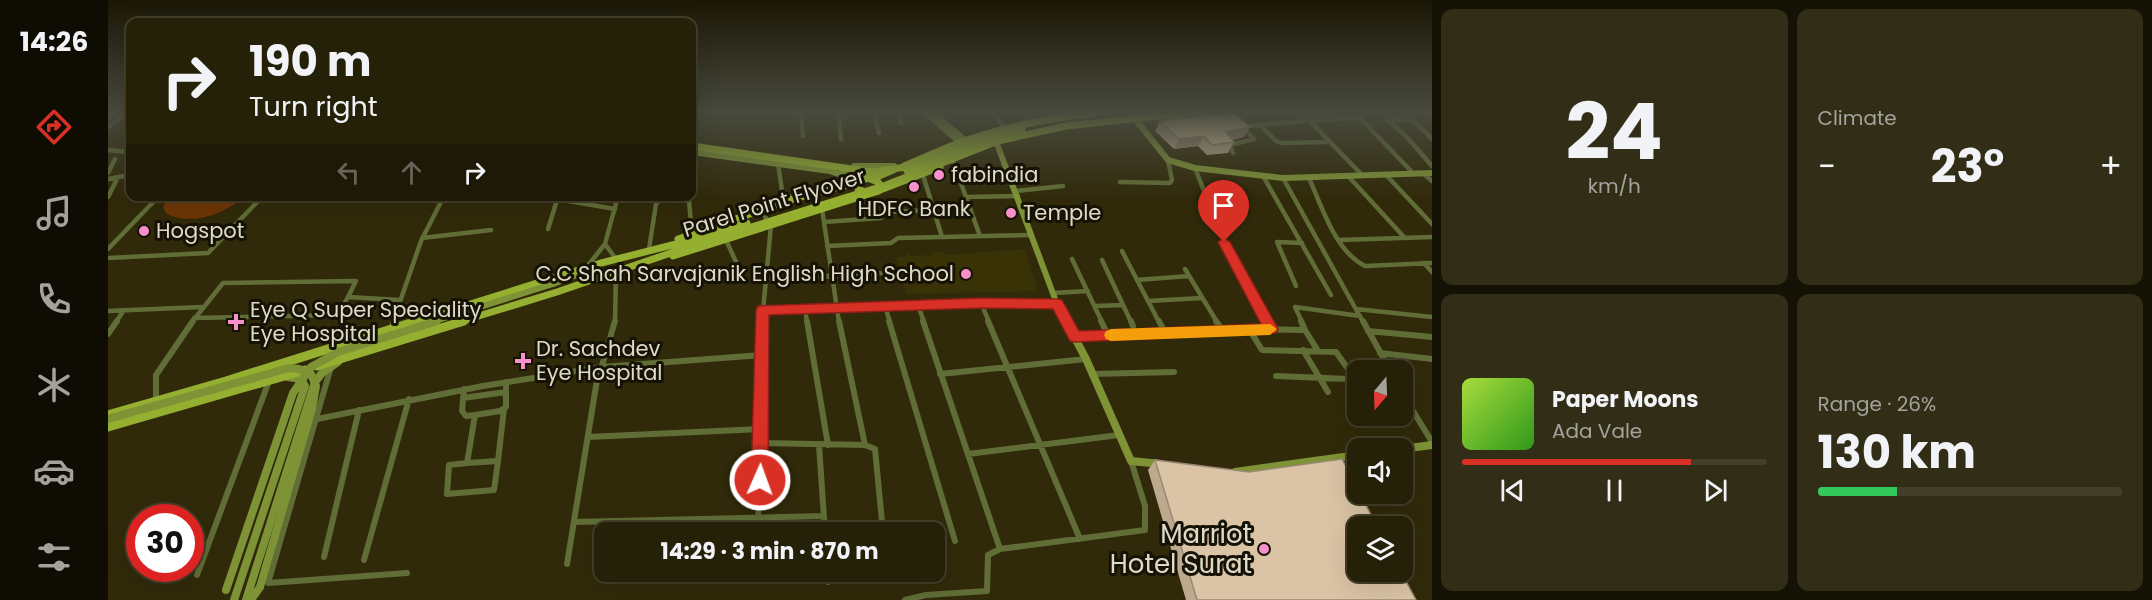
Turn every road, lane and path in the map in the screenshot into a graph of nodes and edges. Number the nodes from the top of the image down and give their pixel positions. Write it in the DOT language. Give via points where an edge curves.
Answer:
graph roads {
  1 [pos="962,141"];
  2 [pos="981,141"];
  3 [pos="998,141"];
  4 [pos="1010,141"];
  5 [pos="1154,141"];
  6 [pos="1246,141"];
  7 [pos="1277,141"];
  8 [pos="1330,141"];
  9 [pos="1382,141"];
  10 [pos="1410,141"];
  11 [pos="1326,142"];
  12 [pos="997,144"];
  13 [pos="696,145"];
  14 [pos="696,145"];
  15 [pos="108,150"];
  16 [pos="126,152"];
  17 [pos="975,152"];
  18 [pos="696,153"];
  19 [pos="1233,153"];
  20 [pos="115,159"];
  21 [pos="1168,160"];
  22 [pos="953,161"];
  23 [pos="929,162"];
  24 [pos="778,163"];
  25 [pos="908,165"];
  26 [pos="1432,166"];
  27 [pos="1195,168"];
  28 [pos="834,172"];
  29 [pos="108,173"];
  30 [pos="1432,173"];
  31 [pos="925,174"];
  32 [pos="1414,174"];
  33 [pos="1424,174"];
  34 [pos="126,176"];
  35 [pos="1263,176"];
  36 [pos="1387,176"];
  37 [pos="118,177"];
  38 [pos="1349,177"];
  39 [pos="1364,177"];
  40 [pos="871,178"];
  41 [pos="1283,178"];
  42 [pos="1309,178"];
  43 [pos="108,179"];
  44 [pos="1432,181"];
  45 [pos="858,182"];
  46 [pos="1120,182"];
  47 [pos="1063,186"];
  48 [pos="880,190"];
  49 [pos="1017,193"];
  50 [pos="869,194"];
  51 [pos="108,197"];
  52 [pos="966,197"];
  53 [pos="793,199"];
  54 [pos="154,201"];
  55 [pos="258,201"];
  56 [pos="441,201"];
  57 [pos="560,201"];
  58 [pos="571,201"];
  59 [pos="617,201"];
  60 [pos="658,201"];
  61 [pos="689,201"];
  62 [pos="822,209"];
  63 [pos="615,210"];
  64 [pos="934,210"];
  65 [pos="761,211"];
  66 [pos="887,212"];
  67 [pos="880,218"];
  68 [pos="824,222"];
  69 [pos="1432,224"];
  70 [pos="771,225"];
  71 [pos="548,229"];
  72 [pos="491,230"];
  73 [pos="1030,235"];
  74 [pos="980,236"];
  75 [pos="942,237"];
  76 [pos="1404,237"];
  77 [pos="1432,237"];
  78 [pos="422,238"];
  79 [pos="690,240"];
  80 [pos="726,240"];
  81 [pos="1339,240"];
  82 [pos="1302,243"];
  83 [pos="604,244"];
  84 [pos="827,246"];
  85 [pos="108,249"];
  86 [pos="649,249"];
  87 [pos="1122,251"];
  88 [pos="625,257"];
  89 [pos="108,258"];
  90 [pos="616,259"];
  91 [pos="1072,259"];
  92 [pos="1102,260"];
  93 [pos="604,262"];
  94 [pos="641,262"];
  95 [pos="1424,263"];
  96 [pos="1432,263"];
  97 [pos="586,268"];
  98 [pos="1185,269"];
  99 [pos="616,270"];
  100 [pos="1432,272"];
  101 [pos="887,273"];
  102 [pos="742,275"];
  103 [pos="831,276"];
  104 [pos="1189,276"];
  105 [pos="765,279"];
  106 [pos="1137,280"];
  107 [pos="1296,286"];
  108 [pos="1088,291"];
  109 [pos="1053,293"];
  110 [pos="1331,295"];
  111 [pos="348,297"];
  112 [pos="1202,298"];
  113 [pos="400,300"];
  114 [pos="1148,301"];
  115 [pos="981,303"];
  116 [pos="1057,304"];
  117 [pos="918,305"];
  118 [pos="1123,305"];
  119 [pos="885,306"];
  120 [pos="1095,306"];
  121 [pos="202,307"];
  122 [pos="836,307"];
  123 [pos="805,309"];
  124 [pos="1356,309"];
  125 [pos="124,310"];
  126 [pos="762,310"];
  127 [pos="108,311"];
  128 [pos="1360,316"];
  129 [pos="1432,317"];
  130 [pos="194,318"];
  131 [pos="1134,326"];
  132 [pos="1249,329"];
  133 [pos="1270,329"];
  134 [pos="390,330"];
  135 [pos="1222,330"];
  136 [pos="1305,330"];
  137 [pos="1368,331"];
  138 [pos="1165,333"];
  139 [pos="108,334"];
  140 [pos="1108,335"];
  141 [pos="1075,337"];
  142 [pos="1432,337"];
  143 [pos="392,343"];
  144 [pos="1303,350"];
  145 [pos="1318,351"];
  146 [pos="1380,353"];
  147 [pos="357,354"];
  148 [pos="762,355"];
  149 [pos="1086,359"];
  150 [pos="1432,359"];
  151 [pos="1384,360"];
  152 [pos="331,364"];
  153 [pos="602,367"];
  154 [pos="1008,367"];
  155 [pos="1174,372"];
  156 [pos="940,374"];
  157 [pos="1093,374"];
  158 [pos="285,376"];
  159 [pos="1276,376"];
  160 [pos="1319,377"];
  161 [pos="269,381"];
  162 [pos="506,381"];
  163 [pos="198,389"];
  164 [pos="464,389"];
  165 [pos="506,392"];
  166 [pos="1328,392"];
  167 [pos="463,398"];
  168 [pos="408,399"];
  169 [pos="156,400"];
  170 [pos="196,402"];
  171 [pos="504,409"];
  172 [pos="359,410"];
  173 [pos="1413,412"];
  174 [pos="475,415"];
  175 [pos="108,417"];
  176 [pos="317,418"];
  177 [pos="108,427"];
  178 [pos="761,429"];
  179 [pos="1119,435"];
  180 [pos="588,437"];
  181 [pos="761,443"];
  182 [pos="1041,444"];
  183 [pos="1432,444"];
  184 [pos="819,445"];
  185 [pos="828,445"];
  186 [pos="865,445"];
  187 [pos="1413,447"];
  188 [pos="968,454"];
  189 [pos="1347,456"];
  190 [pos="498,461"];
  191 [pos="1131,461"];
  192 [pos="467,463"];
  193 [pos="1175,466"];
  194 [pos="1220,471"];
  195 [pos="824,516"];
  196 [pos="758,518"];
  197 [pos="574,522"];
  198 [pos="758,522"];
  199 [pos="824,522"];
  200 [pos="882,522"];
  201 [pos="1080,539"];
  202 [pos="955,541"];
  203 [pos="1000,549"];
  204 [pos="204,556"];
  205 [pos="324,557"];
  206 [pos="364,560"];
  207 [pos="567,564"];
  208 [pos="407,573"];
  209 [pos="227,595"];
  210 [pos="234,600"];
  211 [pos="246,600"];
  212 [pos="251,600"];
  213 [pos="905,600"];
  1 -- 17 [label="main road"];
  1 -- 25 [label="main road"];
  2 -- 23 [label="main road, Parel Point Flyover, bridge"];
  3 -- 79 [label="main road, Parel Point Flyover, bridge" via="886,186"];
  4 -- 12 [label="main road"];
  5 -- 21 [label="main road"];
  6 -- 19 [label="street" via="1230,145"];
  7 -- 11 [label="street"];
  8 -- 39 [label="street"];
  9 -- 32 [label="street"];
  10 -- 26 [label="street"];
  12 -- 17 [label="main road"];
  12 -- 49 [label="main road"];
  13 -- 23 [label="main road, bridge" via="873,172"];
  14 -- 25 [label="main road" via="856,167"];
  15 -- 16 [label="street"];
  17 -- 22 [label="main road"];
  18 -- 24 [label="main road"];
  20 -- 29 [label="street"];
  21 -- 27 [label="main road"];
  21 -- 46 [label="street" via="1170,183"];
  22 -- 31 [label="main road"];
  22 -- 52 [label="street"];
  23 -- 79 [label="main road, Parel Point Flyover, bridge" via="882,181"];
  24 -- 28 [label="main road"];
  24 -- 53 [label="street" via="782,191"];
  25 -- 31 [label="main road"];
  25 -- 40 [label="main road"];
  27 -- 35 [label="main road"];
  27 -- 133 [label="street" via="1224,242"];
  28 -- 40 [label="main road" via="866,174"];
  28 -- 45 [label="main road"];
  30 -- 33 [label="main road"];
  31 -- 48 [label="main road"];
  31 -- 64 [label="street"];
  32 -- 33 [label="main road"];
  32 -- 36 [label="main road"];
  33 -- 44 [label="street"];
  34 -- 37 [label="street"];
  35 -- 41 [label="main road"];
  35 -- 82 [label="street"];
  36 -- 39 [label="main road"];
  36 -- 69 [label="street"];
  37 -- 43 [label="street"];
  37 -- 51 [label="street"];
  38 -- 39 [label="main road"];
  38 -- 42 [label="main road"];
  38 -- 76 [label="street"];
  40 -- 45 [label="main road"];
  40 -- 48 [label="main road" via="880,184"];
  41 -- 42 [label="main road"];
  41 -- 124 [label="street"];
  42 -- 81 [label="street"];
  45 -- 50 [label="main road" via="858,189"];
  45 -- 53 [label="main road"];
  47 -- 49 [label="street"];
  48 -- 50 [label="main road"];
  49 -- 52 [label="street"];
  49 -- 73 [label="main road"];
  50 -- 62 [label="main road"];
  52 -- 74 [label="street"];
  53 -- 65 [label="main road"];
  54 -- 85 [label="street"];
  55 -- 89 [label="street" via="208,253"];
  56 -- 78 [label="street"];
  57 -- 71 [label="street"];
  58 -- 63 [label="street"];
  59 -- 63 [label="street"];
  60 -- 86 [label="street"];
  61 -- 79 [label="street"];
  62 -- 68 [label="street"];
  62 -- 70 [label="main road"];
  63 -- 83 [label="street"];
  64 -- 66 [label="street"];
  64 -- 75 [label="street"];
  65 -- 70 [label="street"];
  65 -- 79 [label="main road"];
  67 -- 68 [label="street"];
  68 -- 84 [label="street"];
  70 -- 80 [label="main road"];
  70 -- 105 [label="street"];
  72 -- 78 [label="street"];
  73 -- 74 [label="street"];
  73 -- 109 [label="main road"];
  74 -- 75 [label="street"];
  75 -- 84 [label="street"];
  76 -- 77 [label="street"];
  76 -- 81 [label="street"];
  78 -- 113 [label="street"];
  79 -- 86 [label="main road"];
  79 -- 88 [label="main road, Parel Point Flyover"];
  79 -- 94 [label="main road, Parel Point Flyover"];
  80 -- 94 [label="main road"];
  80 -- 102 [label="street"];
  81 -- 95 [label="street" via="1360,266"];
  82 -- 107 [label="street" via="1277,242"];
  82 -- 110 [label="street"];
  83 -- 90 [label="street"];
  83 -- 97 [label="street"];
  84 -- 103 [label="street"];
  86 -- 88 [label="main road"];
  87 -- 106 [label="street"];
  88 -- 90 [label="main road"];
  90 -- 93 [label="main road"];
  91 -- 108 [label="street"];
  92 -- 118 [label="street"];
  93 -- 97 [label="main road"];
  93 -- 209 [label="main road, bridge" via="553,284 344,349 311,367 293,393"];
  94 -- 99 [label="main road, Parel Point Flyover"];
  95 -- 96 [label="street"];
  95 -- 100 [label="street"];
  97 -- 134 [label="main road"];
  98 -- 104 [label="street"];
  99 -- 143 [label="main road, Parel Point Flyover"];
  99 -- 153 [label="street" via="615,327"];
  101 -- 103 [label="street"];
  103 -- 105 [label="street"];
  103 -- 122 [label="street"];
  104 -- 106 [label="street"];
  104 -- 112 [label="street"];
  105 -- 126 [label="street"];
  106 -- 114 [label="street"];
  108 -- 109 [label="street"];
  108 -- 120 [label="street"];
  109 -- 116 [label="main road"];
  111 -- 113 [label="street"];
  111 -- 121 [label="street" via="356,281 223,283"];
  111 -- 130 [label="street" via="338,315"];
  112 -- 114 [label="street"];
  112 -- 135 [label="street"];
  113 -- 134 [label="street"];
  114 -- 138 [label="street"];
  115 -- 116 [label="street"];
  115 -- 117 [label="street"];
  115 -- 154 [label="street"];
  116 -- 141 [label="main road"];
  117 -- 119 [label="street"];
  117 -- 156 [label="street"];
  118 -- 120 [label="street"];
  118 -- 131 [label="street"];
  119 -- 122 [label="street"];
  119 -- 202 [label="street"];
  120 -- 140 [label="street"];
  121 -- 125 [label="street"];
  121 -- 130 [label="street"];
  122 -- 123 [label="street"];
  122 -- 186 [label="street"];
  123 -- 126 [label="street"];
  123 -- 185 [label="street"];
  124 -- 128 [label="street"];
  124 -- 129 [label="street"];
  125 -- 127 [label="street"];
  125 -- 139 [label="street"];
  126 -- 148 [label="street"];
  128 -- 136 [label="street" via="1295,307"];
  128 -- 137 [label="street"];
  130 -- 169 [label="street" via="156,375"];
  132 -- 133 [label="street"];
  132 -- 135 [label="street"];
  132 -- 144 [label="street" via="1262,350"];
  133 -- 136 [label="street"];
  134 -- 143 [label="street"];
  134 -- 163 [label="main road"];
  135 -- 138 [label="street"];
  136 -- 145 [label="street"];
  137 -- 142 [label="street"];
  137 -- 146 [label="street"];
  138 -- 140 [label="street"];
  140 -- 141 [label="street"];
  141 -- 149 [label="main road"];
  143 -- 147 [label="main road, Parel Point Flyover"];
  144 -- 145 [label="street"];
  144 -- 160 [label="street"];
  145 -- 160 [label="street" via="1336,352 1353,376"];
  146 -- 150 [label="street"];
  146 -- 151 [label="street"];
  147 -- 152 [label="main road"];
  148 -- 153 [label="street"];
  148 -- 178 [label="street"];
  149 -- 154 [label="street"];
  149 -- 157 [label="main road"];
  152 -- 158 [label="main road"];
  152 -- 176 [label="street"];
  152 -- 211 [label="main road" via="315,382"];
  153 -- 162 [label="street"];
  153 -- 180 [label="street"];
  154 -- 156 [label="street"];
  154 -- 182 [label="street"];
  155 -- 157 [label="street"];
  156 -- 188 [label="street"];
  157 -- 179 [label="main road"];
  158 -- 161 [label="main road"];
  158 -- 210 [label="main road" via="301,379 303,394"];
  159 -- 160 [label="street"];
  160 -- 166 [label="street"];
  161 -- 170 [label="main road"];
  161 -- 204 [label="street"];
  162 -- 164 [label="street"];
  162 -- 165 [label="street"];
  163 -- 169 [label="main road"];
  163 -- 170 [label="main road"];
  164 -- 167 [label="street"];
  164 -- 168 [label="street"];
  165 -- 167 [label="street"];
  165 -- 171 [label="street"];
  167 -- 174 [label="street" via="463,414"];
  168 -- 172 [label="street"];
  168 -- 206 [label="street"];
  169 -- 175 [label="main road"];
  170 -- 177 [label="main road"];
  171 -- 174 [label="street"];
  171 -- 190 [label="street"];
  172 -- 176 [label="street"];
  172 -- 205 [label="street"];
  173 -- 183 [label="street"];
  174 -- 192 [label="street"];
  175 -- 212 [label="main road, bridge" via="289,368 305,369 313,375 317,385 312,409 260,587"];
  176 -- 208 [label="street" via="268,583"];
  178 -- 180 [label="street"];
  178 -- 181 [label="street"];
  179 -- 182 [label="street"];
  179 -- 191 [label="main road"];
  180 -- 197 [label="street"];
  181 -- 184 [label="street"];
  181 -- 196 [label="street"];
  182 -- 188 [label="street"];
  182 -- 201 [label="street"];
  183 -- 187 [label="main road"];
  184 -- 185 [label="street"];
  184 -- 195 [label="street"];
  185 -- 186 [label="street"];
  186 -- 200 [label="street" via="875,449"];
  188 -- 203 [label="street"];
  189 -- 194 [label="main road"];
  190 -- 192 [label="street"];
  190 -- 192 [label="street" via="494,490 447,494 449,465"];
  191 -- 193 [label="main road"];
  191 -- 201 [label="street" via="1145,506 1145,530"];
  195 -- 196 [label="street"];
  195 -- 199 [label="street"];
  196 -- 197 [label="street"];
  196 -- 198 [label="street"];
  197 -- 207 [label="street"];
  201 -- 203 [label="street"];
  203 -- 213 [label="street" via="988,555 987,591"];
}
